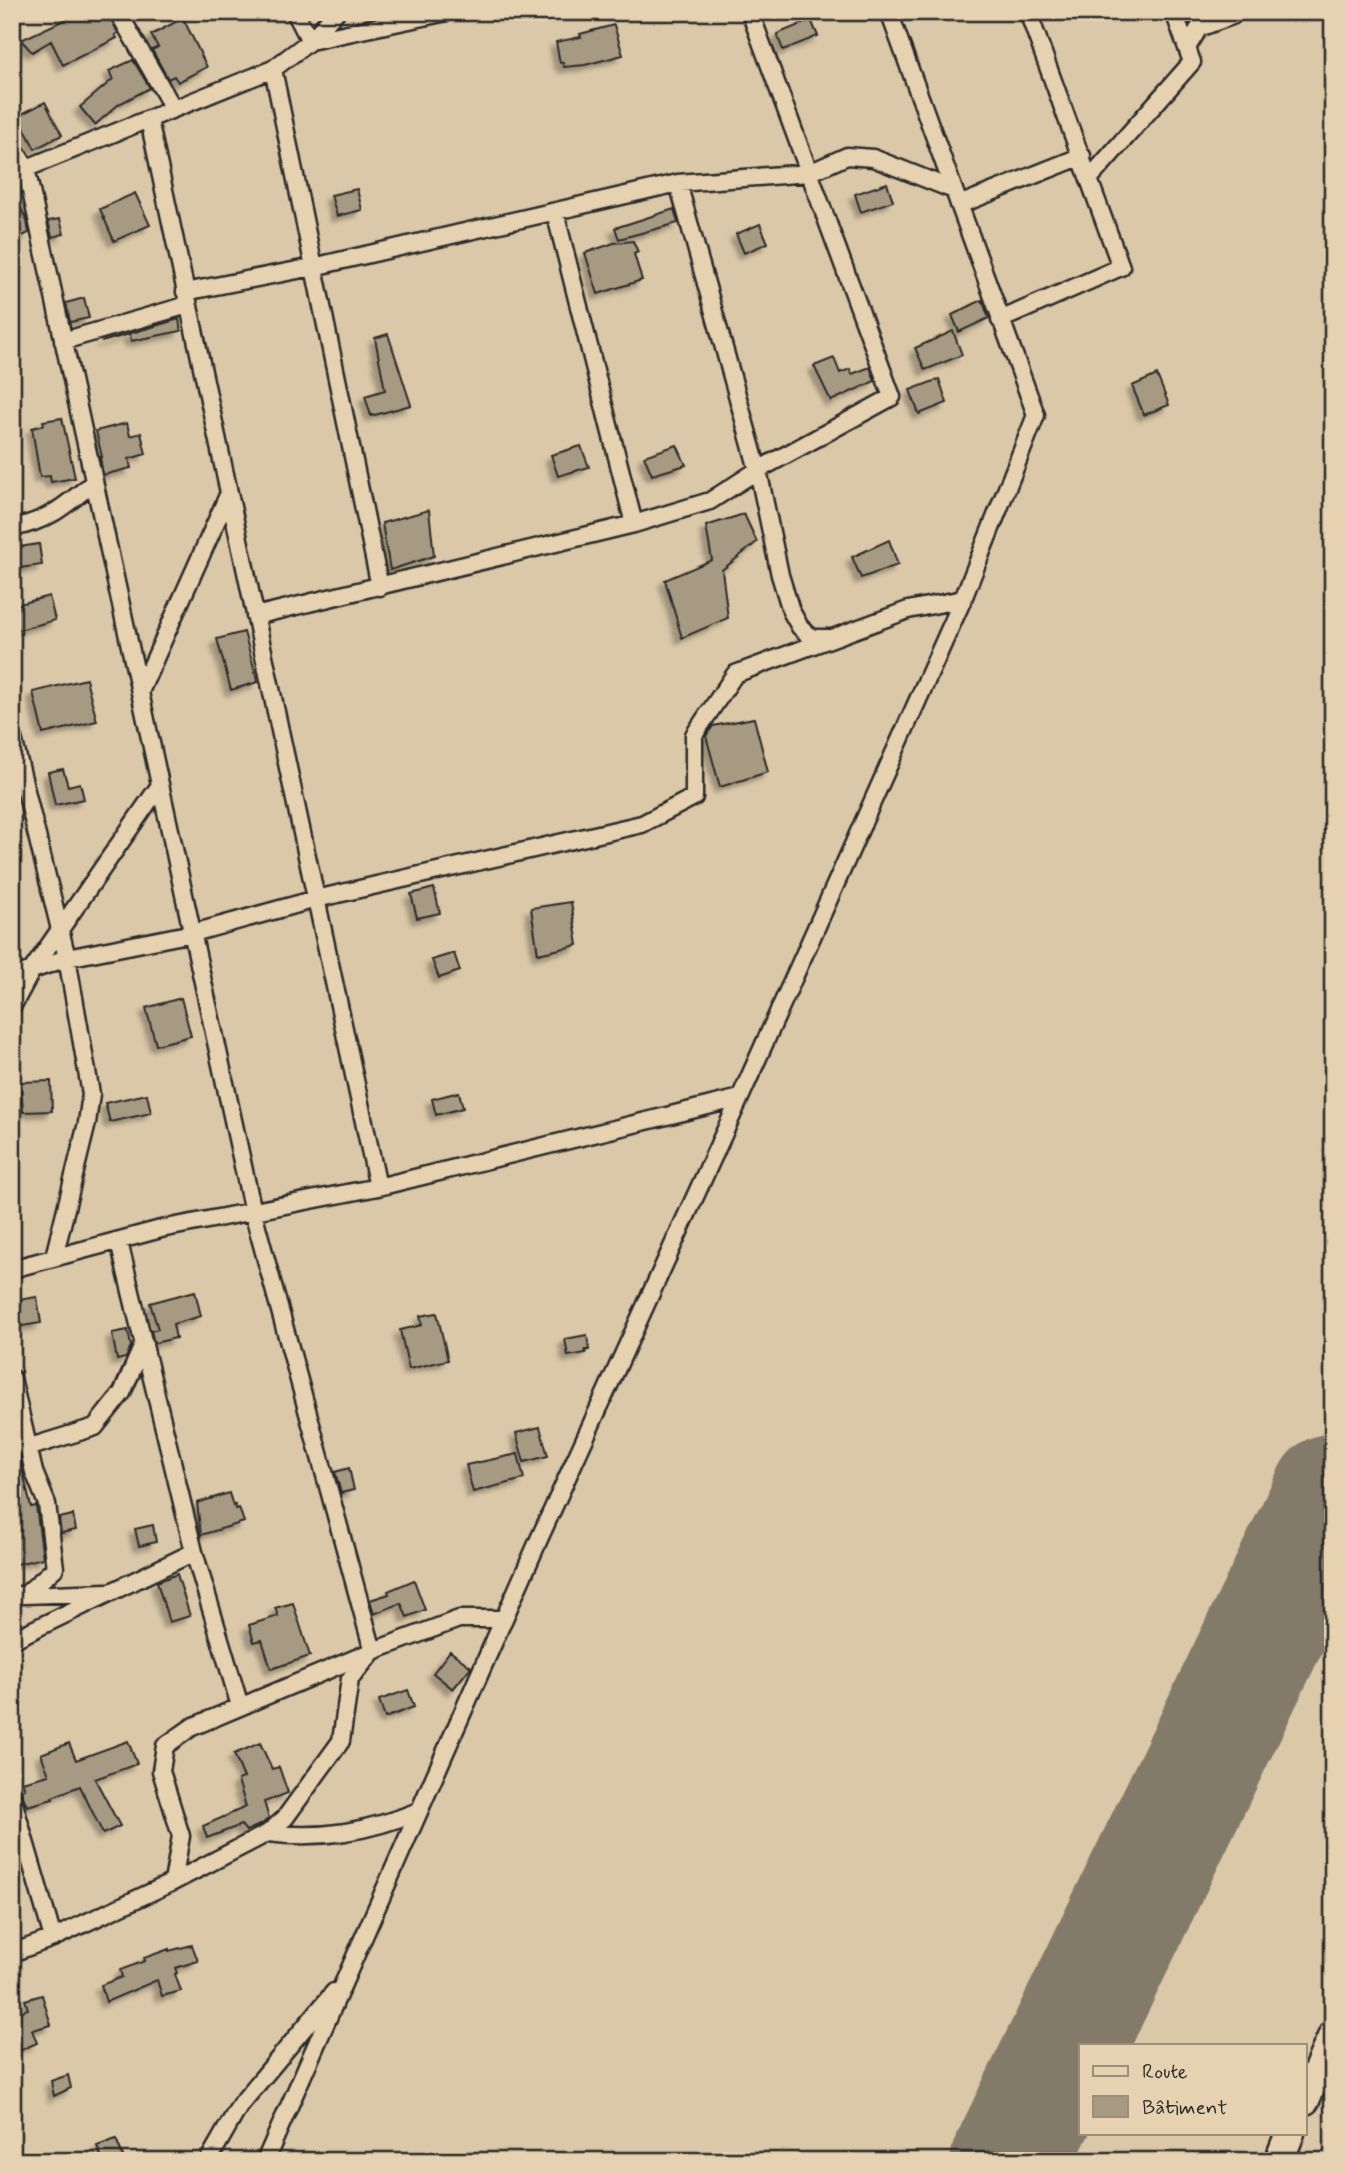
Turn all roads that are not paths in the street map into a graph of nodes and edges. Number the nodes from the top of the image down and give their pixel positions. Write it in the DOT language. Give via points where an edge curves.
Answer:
graph roads {
  1 [pos="118,12"];
  2 [pos="295,12"];
  3 [pos="337,12"];
  4 [pos="447,12"];
  5 [pos="750,12"];
  6 [pos="890,12"];
  7 [pos="1028,12"];
  8 [pos="1174,12"];
  9 [pos="1233,12"];
  10 [pos="310,41"];
  11 [pos="1186,48"];
  12 [pos="273,69"];
  13 [pos="173,108"];
  14 [pos="149,121"];
  15 [pos="12,145"];
  16 [pos="1082,156"];
  17 [pos="19,171"];
  18 [pos="809,173"];
  19 [pos="1090,178"];
  20 [pos="678,183"];
  21 [pos="956,198"];
  22 [pos="555,212"];
  23 [pos="313,267"];
  24 [pos="187,299"];
  25 [pos="1000,320"];
  26 [pos="63,341"];
  27 [pos="758,470"];
  28 [pos="94,482"];
  29 [pos="229,493"];
  30 [pos="634,524"];
  31 [pos="12,528"];
  32 [pos="380,586"];
  33 [pos="963,599"];
  34 [pos="908,610"];
  35 [pos="255,615"];
  36 [pos="140,692"];
  37 [pos="12,734"];
  38 [pos="160,785"];
  39 [pos="316,899"];
  40 [pos="60,930"];
  41 [pos="192,933"];
  42 [pos="67,958"];
  43 [pos="32,970"];
  44 [pos="12,977"];
  45 [pos="12,1007"];
  46 [pos="740,1098"];
  47 [pos="378,1187"];
  48 [pos="253,1212"];
  49 [pos="119,1242"];
  50 [pos="54,1258"];
  51 [pos="12,1269"];
  52 [pos="144,1343"];
  53 [pos="12,1378"];
  54 [pos="27,1448"];
  55 [pos="194,1552"];
  56 [pos="113,1592"];
  57 [pos="19,1595"];
  58 [pos="504,1619"];
  59 [pos="12,1640"];
  60 [pos="373,1651"];
  61 [pos="240,1706"];
  62 [pos="12,1797"];
  63 [pos="419,1811"];
  64 [pos="268,1833"];
  65 [pos="173,1882"];
  66 [pos="53,1938"];
  67 [pos="12,1953"];
  68 [pos="346,1978"];
  69 [pos="1333,2035"];
  70 [pos="1306,2098"];
  71 [pos="1290,2134"];
  72 [pos="208,2161"];
  73 [pos="265,2161"];
  74 [pos="1279,2161"];
  1 -- 13 [label="street"];
  2 -- 10 [label="street"];
  3 -- 10 [label="street"];
  4 -- 10 [label="street"];
  5 -- 18 [label="street"];
  6 -- 21 [label="street"];
  7 -- 16 [label="street"];
  8 -- 11 [label="street"];
  9 -- 11 [label="street" via="1199,28"];
  10 -- 12 [label="street"];
  11 -- 19 [label="street" via="1192,62"];
  12 -- 13 [label="street"];
  12 -- 23 [label="street"];
  13 -- 14 [label="street"];
  14 -- 17 [label="street"];
  14 -- 24 [label="street"];
  15 -- 17 [label="street"];
  16 -- 19 [label="street"];
  16 -- 21 [label="street"];
  17 -- 26 [label="street"];
  18 -- 20 [label="street"];
  18 -- 21 [label="street" via="848,156 873,158"];
  18 -- 27 [label="street" via="892,397"];
  19 -- 25 [label="street" via="1121,267"];
  20 -- 22 [label="street"];
  20 -- 27 [label="street"];
  21 -- 25 [label="street"];
  22 -- 23 [label="street"];
  22 -- 30 [label="street"];
  23 -- 24 [label="street"];
  23 -- 32 [label="street"];
  24 -- 26 [label="street"];
  24 -- 29 [label="street"];
  25 -- 33 [label="street" via="1036,415"];
  26 -- 28 [label="street"];
  27 -- 30 [label="street" via="710,501"];
  27 -- 34 [label="street" via="780,575 800,627 812,638 827,639"];
  28 -- 31 [label="street" via="57,513"];
  28 -- 36 [label="street"];
  29 -- 35 [label="street"];
  29 -- 36 [label="street"];
  30 -- 32 [label="street"];
  32 -- 35 [label="street"];
  33 -- 34 [label="street"];
  33 -- 46 [label="street"];
  34 -- 39 [label="street" via="735,674 694,735 694,797 642,824"];
  35 -- 39 [label="street"];
  36 -- 38 [label="street"];
  37 -- 40 [label="street"];
  38 -- 40 [label="street"];
  38 -- 41 [label="street"];
  39 -- 41 [label="street"];
  39 -- 47 [label="street"];
  40 -- 42 [label="street"];
  40 -- 43 [label="street"];
  41 -- 42 [label="street"];
  41 -- 48 [label="street"];
  42 -- 43 [label="street"];
  42 -- 50 [label="street" via="91,1094"];
  43 -- 44 [label="street"];
  43 -- 45 [label="street"];
  46 -- 47 [label="street"];
  46 -- 58 [label="street"];
  47 -- 48 [label="street"];
  48 -- 49 [label="street" via="161,1229"];
  48 -- 60 [label="street"];
  49 -- 50 [label="street"];
  49 -- 52 [label="street"];
  50 -- 51 [label="street"];
  52 -- 54 [label="street" via="122,1393 95,1427"];
  52 -- 55 [label="street"];
  53 -- 54 [label="street"];
  54 -- 57 [label="street" via="47,1504 55,1568"];
  55 -- 56 [label="street"];
  55 -- 61 [label="street"];
  56 -- 57 [label="street"];
  56 -- 59 [label="street"];
  58 -- 60 [label="street" via="458,1619"];
  58 -- 63 [label="street"];
  60 -- 61 [label="street"];
  60 -- 64 [label="street" via="350,1679 341,1741 285,1818"];
  61 -- 65 [label="street" via="192,1727 165,1746 161,1771 181,1836"];
  62 -- 66 [label="street"];
  63 -- 64 [label="street" via="366,1829 299,1837"];
  63 -- 68 [label="street"];
  64 -- 65 [label="street"];
  65 -- 66 [label="street"];
  66 -- 67 [label="street"];
  68 -- 72 [label="street" via="240,2105"];
  68 -- 73 [label="street"];
  69 -- 70 [label="highway"];
  71 -- 74 [label="highway"];
}
